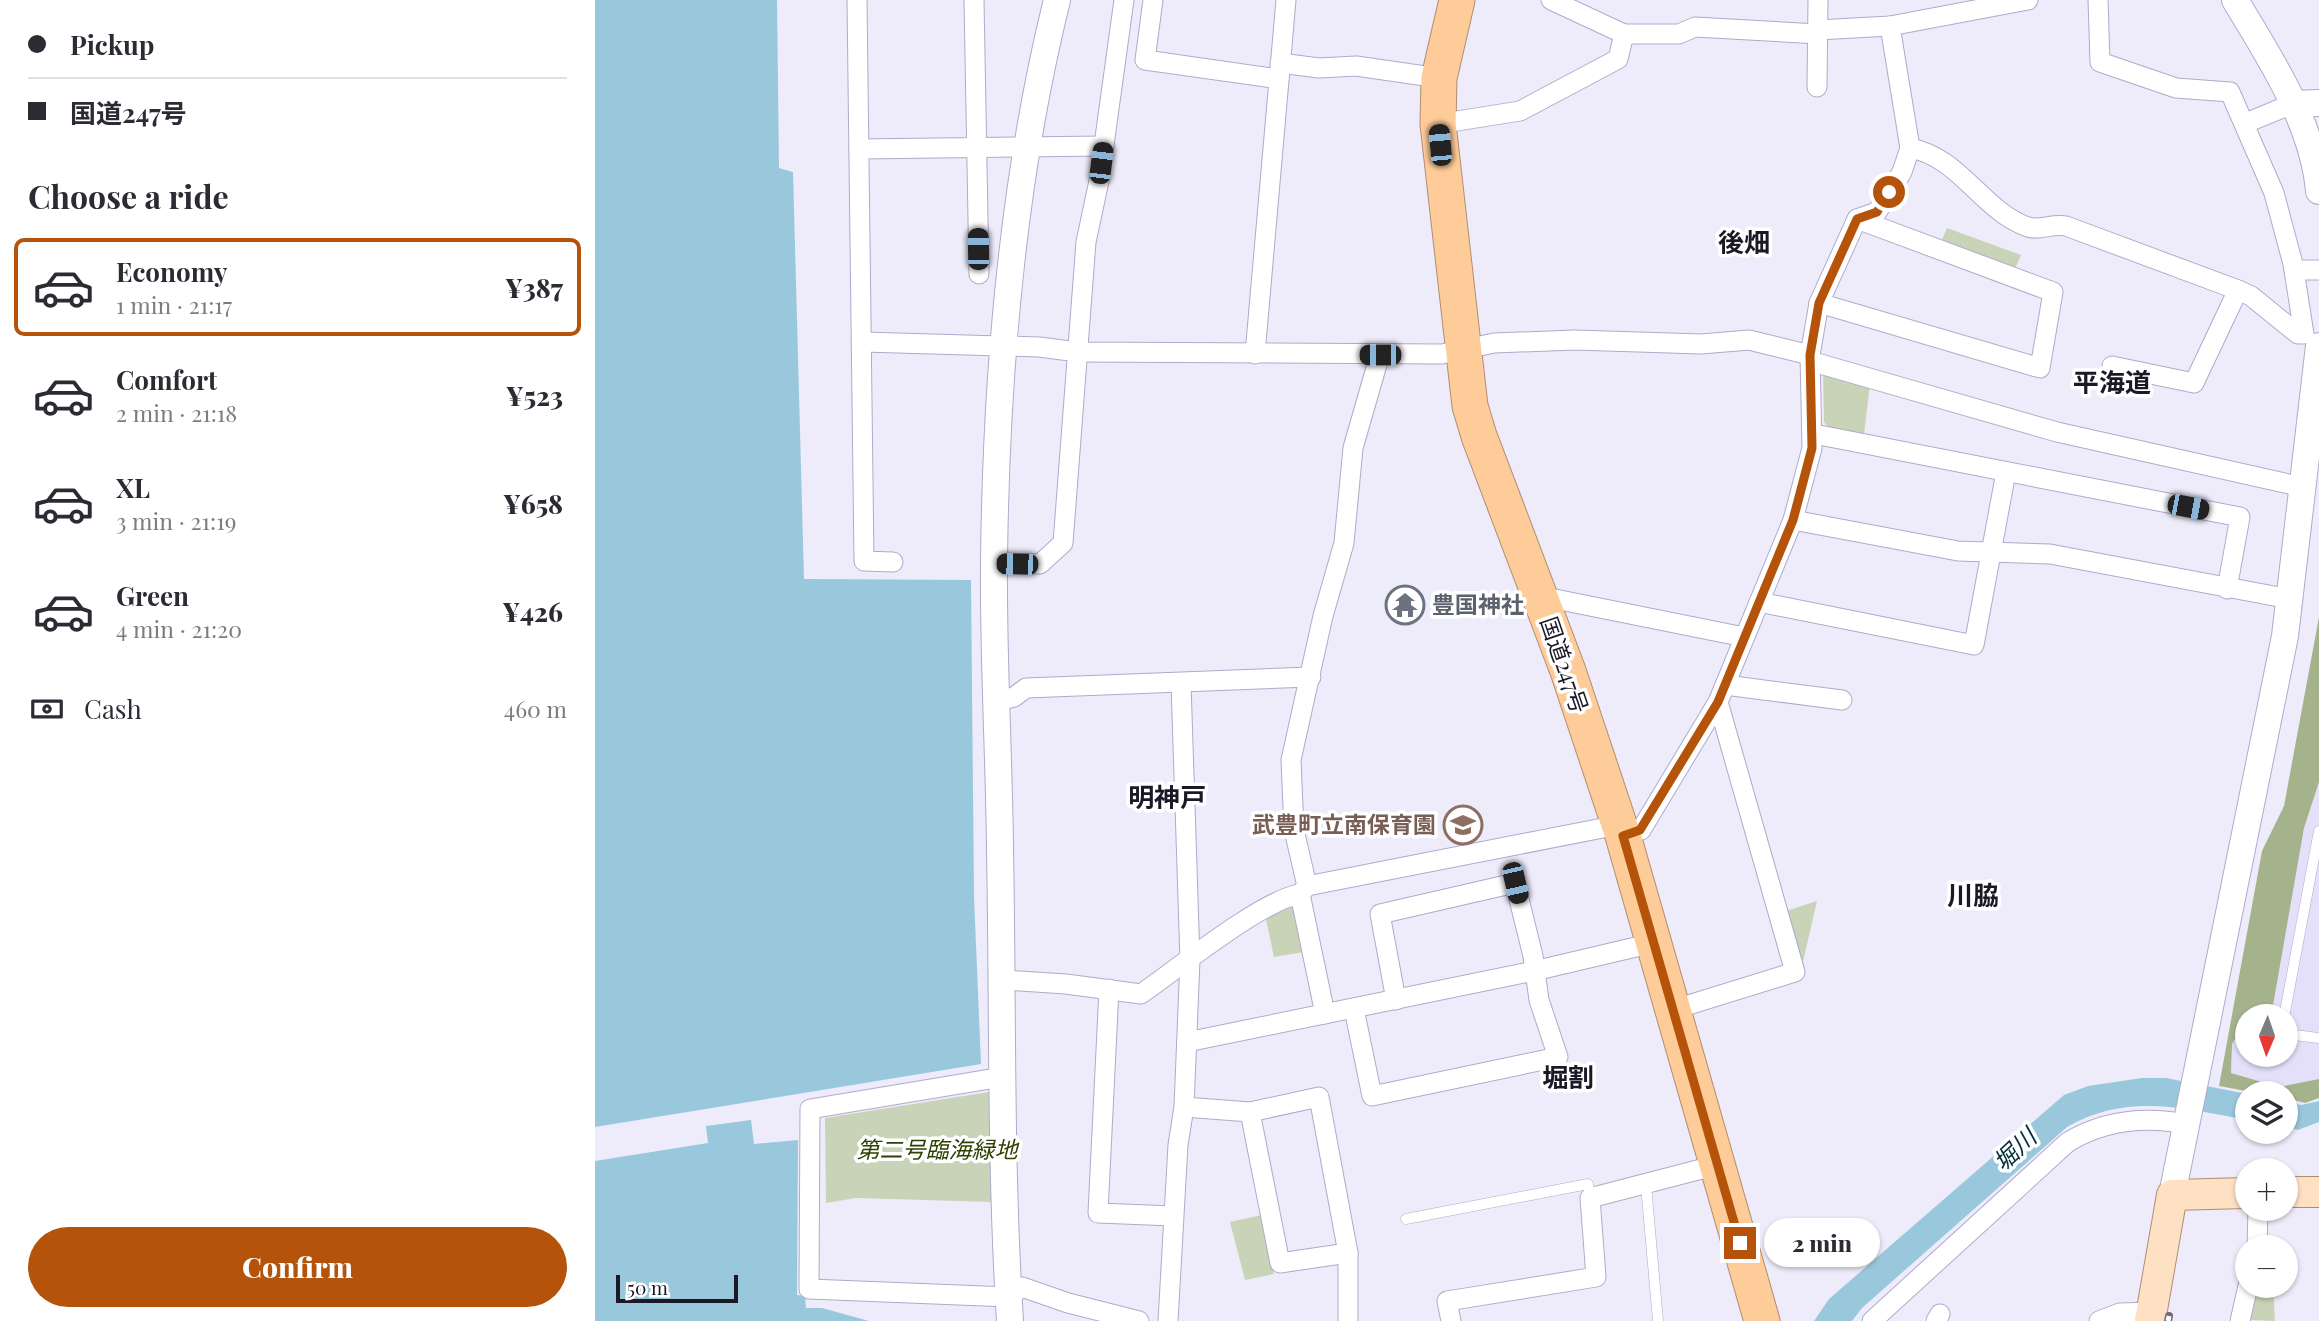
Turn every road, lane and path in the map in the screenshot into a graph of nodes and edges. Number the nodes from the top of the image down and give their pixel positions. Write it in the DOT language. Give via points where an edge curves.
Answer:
graph roads {
  1 [pos="857,0"];
  2 [pos="974,0"];
  3 [pos="1058,0"];
  4 [pos="1124,0"];
  5 [pos="1153,0"];
  6 [pos="1286,0"];
  7 [pos="1551,0"];
  8 [pos="1818,0"];
  9 [pos="2028,0"];
  10 [pos="2098,0"];
  11 [pos="2235,0"];
  12 [pos="1454,1"];
  13 [pos="1890,26"];
  14 [pos="1819,32"];
  15 [pos="1624,34"];
  16 [pos="1280,71"];
  17 [pos="1440,78"];
  18 [pos="1817,87"];
  19 [pos="2319,103"];
  20 [pos="2293,104"];
  21 [pos="2246,123"];
  22 [pos="1438,124"];
  23 [pos="1104,146"];
  24 [pos="977,147"];
  25 [pos="1029,148"];
  26 [pos="1910,148"];
  27 [pos="859,149"];
  28 [pos="2318,179"];
  29 [pos="1857,219"];
  30 [pos="2294,270"];
  31 [pos="2319,270"];
  32 [pos="979,274"];
  33 [pos="2238,290"];
  34 [pos="1819,303"];
  35 [pos="863,342"];
  36 [pos="2319,345"];
  37 [pos="1001,346"];
  38 [pos="1462,349"];
  39 [pos="1077,352"];
  40 [pos="1255,354"];
  41 [pos="1380,355"];
  42 [pos="1810,358"];
  43 [pos="2112,366"];
  44 [pos="1814,434"];
  45 [pos="2006,472"];
  46 [pos="2302,487"];
  47 [pos="1793,520"];
  48 [pos="1991,553"];
  49 [pos="893,562"];
  50 [pos="994,563"];
  51 [pos="2227,589"];
  52 [pos="1540,596"];
  53 [pos="2290,599"];
  54 [pos="1759,602"];
  55 [pos="1744,637"];
  56 [pos="1311,677"];
  57 [pos="1181,684"];
  58 [pos="1721,694"];
  59 [pos="1842,700"];
  60 [pos="998,701"];
  61 [pos="1621,830"];
  62 [pos="2319,831"];
  63 [pos="2315,884"];
  64 [pos="1303,890"];
  65 [pos="1653,943"];
  66 [pos="1190,960"];
  67 [pos="1534,971"];
  68 [pos="1003,981"];
  69 [pos="1109,989"];
  70 [pos="1396,1000"];
  71 [pos="2288,1004"];
  72 [pos="1355,1009"];
  73 [pos="1672,1010"];
  74 [pos="1325,1014"];
  75 [pos="2298,1035"];
  76 [pos="2319,1038"];
  77 [pos="1187,1042"];
  78 [pos="1002,1077"];
  79 [pos="1184,1107"];
  80 [pos="1250,1112"];
  81 [pos="2186,1125"];
  82 [pos="1717,1165"];
  83 [pos="1646,1185"];
  84 [pos="2298,1192"];
  85 [pos="2319,1192"];
  86 [pos="2235,1193"];
  87 [pos="2172,1195"];
  88 [pos="1590,1198"];
  89 [pos="1173,1216"];
  90 [pos="1406,1219"];
  91 [pos="1348,1253"];
  92 [pos="2245,1298"];
  93 [pos="1009,1309"];
  94 [pos="2151,1317"];
  95 [pos="1139,1321"];
  96 [pos="1168,1321"];
  97 [pos="1348,1321"];
  98 [pos="1451,1321"];
  99 [pos="1658,1321"];
  100 [pos="1762,1321"];
  101 [pos="1872,1321"];
  102 [pos="2099,1321"];
  103 [pos="2240,1321"];
  1 -- 27 [label="street"];
  2 -- 24 [label="street"];
  3 -- 25 [label="street" via="1043,58"];
  4 -- 23 [label="street"];
  5 -- 16 [label="street" via="1145,60"];
  6 -- 16 [label="street"];
  7 -- 15 [label="street"];
  8 -- 14 [label="street"];
  9 -- 13 [label="street"];
  10 -- 21 [label="street" via="2100,62 2176,88 2231,92"];
  11 -- 20 [label="street"];
  12 -- 17 [label="highway, 国道247号"];
  13 -- 14 [label="street"];
  13 -- 26 [label="street"];
  14 -- 15 [label="street" via="1696,27 1679,34"];
  14 -- 18 [label="street"];
  15 -- 22 [label="street" via="1618,59 1539,102 1503,115"];
  16 -- 17 [label="street" via="1356,66"];
  16 -- 40 [label="street"];
  17 -- 22 [label="highway, 国道247号"];
  19 -- 20 [label="street"];
  20 -- 21 [label="street"];
  20 -- 28 [label="street"];
  21 -- 30 [label="street" via="2266,169"];
  22 -- 38 [label="highway, 国道247号"];
  23 -- 25 [label="street"];
  23 -- 39 [label="street" via="1086,242"];
  24 -- 25 [label="street"];
  24 -- 27 [label="street"];
  24 -- 32 [label="street"];
  25 -- 37 [label="street"];
  26 -- 29 [label="street" via="1902,172 1877,212"];
  26 -- 33 [label="street" via="1932,154 1999,212 2031,229 2066,226"];
  27 -- 35 [label="street"];
  29 -- 34 [label="street"];
  29 -- 34 [label="street" via="2053,292 2040,368"];
  30 -- 31 [label="street"];
  30 -- 33 [label="street" via="2304,334"];
  33 -- 43 [label="street" via="2194,383"];
  34 -- 42 [label="street"];
  35 -- 37 [label="street"];
  35 -- 49 [label="street" via="864,561"];
  36 -- 46 [label="street"];
  37 -- 39 [label="street"];
  37 -- 50 [label="street"];
  38 -- 41 [label="street"];
  38 -- 42 [label="street" via="1575,340 1701,344 1749,340"];
  38 -- 52 [label="highway, 国道247号" via="1479,436"];
  39 -- 40 [label="street"];
  39 -- 50 [label="street" via="1063,543 1040,564"];
  40 -- 41 [label="street"];
  41 -- 56 [label="street" via="1353,448 1344,543"];
  42 -- 44 [label="street"];
  42 -- 46 [label="street" via="2057,432"];
  44 -- 45 [label="street"];
  44 -- 47 [label="street"];
  45 -- 48 [label="street"];
  45 -- 51 [label="street" via="2240,517"];
  46 -- 53 [label="street"];
  47 -- 48 [label="street"];
  47 -- 54 [label="street"];
  48 -- 51 [label="street" via="2050,554"];
  48 -- 54 [label="street" via="1973,645"];
  50 -- 60 [label="street"];
  51 -- 53 [label="street"];
  52 -- 55 [label="street"];
  52 -- 61 [label="highway, 国道247号"];
  53 -- 81 [label="street"];
  54 -- 55 [label="street"];
  55 -- 58 [label="street"];
  56 -- 57 [label="street"];
  56 -- 64 [label="street" via="1291,760"];
  57 -- 60 [label="street" via="1026,688"];
  57 -- 66 [label="street"];
  58 -- 59 [label="street"];
  58 -- 61 [label="street" via="1640,830"];
  58 -- 73 [label="street" via="1795,972"];
  60 -- 68 [label="street"];
  61 -- 64 [label="street"];
  61 -- 65 [label="highway, 国道247号"];
  62 -- 63 [label="lane"];
  63 -- 71 [label="lane"];
  64 -- 66 [label="street" via="1284,897"];
  64 -- 74 [label="street"];
  65 -- 67 [label="street"];
  65 -- 73 [label="highway, 国道247号"];
  66 -- 69 [label="street" via="1141,994"];
  66 -- 77 [label="street"];
  67 -- 70 [label="street"];
  67 -- 70 [label="street" via="1515,883 1380,914"];
  67 -- 72 [label="street" via="1559,1057 1372,1096"];
  68 -- 69 [label="street"];
  68 -- 78 [label="street"];
  69 -- 89 [label="street" via="1098,1213"];
  70 -- 72 [label="street"];
  72 -- 74 [label="street"];
  73 -- 82 [label="highway, 国道247号"];
  74 -- 77 [label="street"];
  75 -- 76 [label="lane"];
  77 -- 79 [label="street"];
  78 -- 93 [label="street"];
  78 -- 93 [label="street" via="810,1109 809,1289"];
  79 -- 80 [label="street"];
  79 -- 89 [label="street"];
  80 -- 91 [label="street" via="1280,1263"];
  80 -- 91 [label="street" via="1319,1097"];
  81 -- 87 [label="street"];
  81 -- 101 [label="street" via="2129,1120 2093,1129 2069,1142"];
  82 -- 83 [label="street"];
  82 -- 100 [label="highway, 国道247号"];
  83 -- 88 [label="street"];
  83 -- 99 [label="lane"];
  84 -- 85 [label="main road"];
  86 -- 87 [label="main road"];
  87 -- 94 [label="main road"];
  88 -- 90 [label="lane" via="1588,1184"];
  88 -- 98 [label="street" via="1596,1277 1447,1301"];
  89 -- 96 [label="street"];
  91 -- 97 [label="street"];
  92 -- 103 [label="street"];
  93 -- 95 [label="street" via="1022,1287"];
  94 -- 102 [label="street" via="2120,1313"];
}
